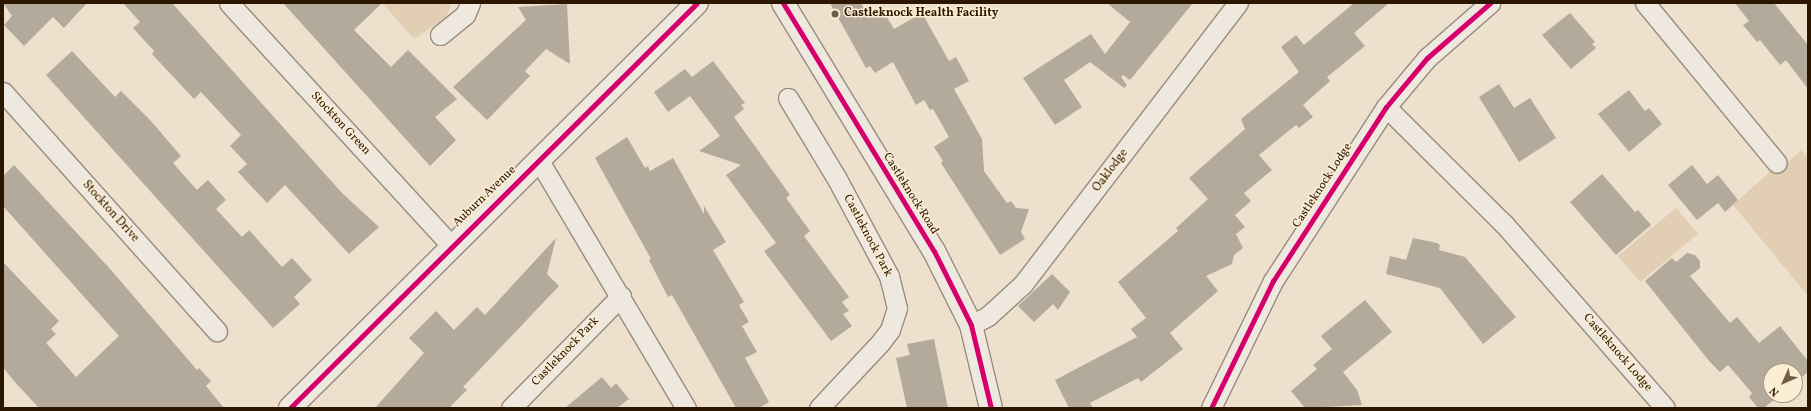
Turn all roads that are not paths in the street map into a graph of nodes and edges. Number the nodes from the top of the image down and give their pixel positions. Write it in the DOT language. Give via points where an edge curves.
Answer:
graph roads {
  1 [pos="229,3"];
  2 [pos="470,3"];
  3 [pos="697,3"];
  4 [pos="783,3"];
  5 [pos="1238,3"];
  6 [pos="1490,3"];
  7 [pos="1645,3"];
  8 [pos="440,35"];
  9 [pos="3,92"];
  10 [pos="788,98"];
  11 [pos="1386,107"];
  12 [pos="538,159"];
  13 [pos="1777,163"];
  14 [pos="451,245"];
  15 [pos="621,296"];
  16 [pos="971,325"];
  17 [pos="216,331"];
  18 [pos="290,408"];
  19 [pos="511,408"];
  20 [pos="686,408"];
  21 [pos="819,408"];
  22 [pos="991,408"];
  23 [pos="1211,408"];
  24 [pos="1665,408"];
  1 -- 14 [label="street, Stockton Green"];
  2 -- 8 [label="street" via="465,16"];
  3 -- 12 [label="street, Auburn Avenue"];
  4 -- 16 [label="street, Castleknock Road" via="934,251"];
  5 -- 16 [label="street, Oaklodge" via="1023,284 993,312"];
  6 -- 11 [label="street, Castleknock Lodge" via="1427,58"];
  7 -- 13 [label="street"];
  9 -- 17 [label="street, Stockton Drive"];
  10 -- 21 [label="street, Castleknock Park" via="837,179 889,276 897,308 890,330 880,343"];
  11 -- 23 [label="street, Castleknock Lodge" via="1274,281"];
  11 -- 24 [label="street, Castleknock Lodge" via="1504,224"];
  12 -- 14 [label="street, Auburn Avenue"];
  12 -- 15 [label="street"];
  14 -- 18 [label="street, Auburn Avenue"];
  15 -- 19 [label="street, Castleknock Park"];
  15 -- 20 [label="street"];
  16 -- 22 [label="street, Castleknock Road"];
}
